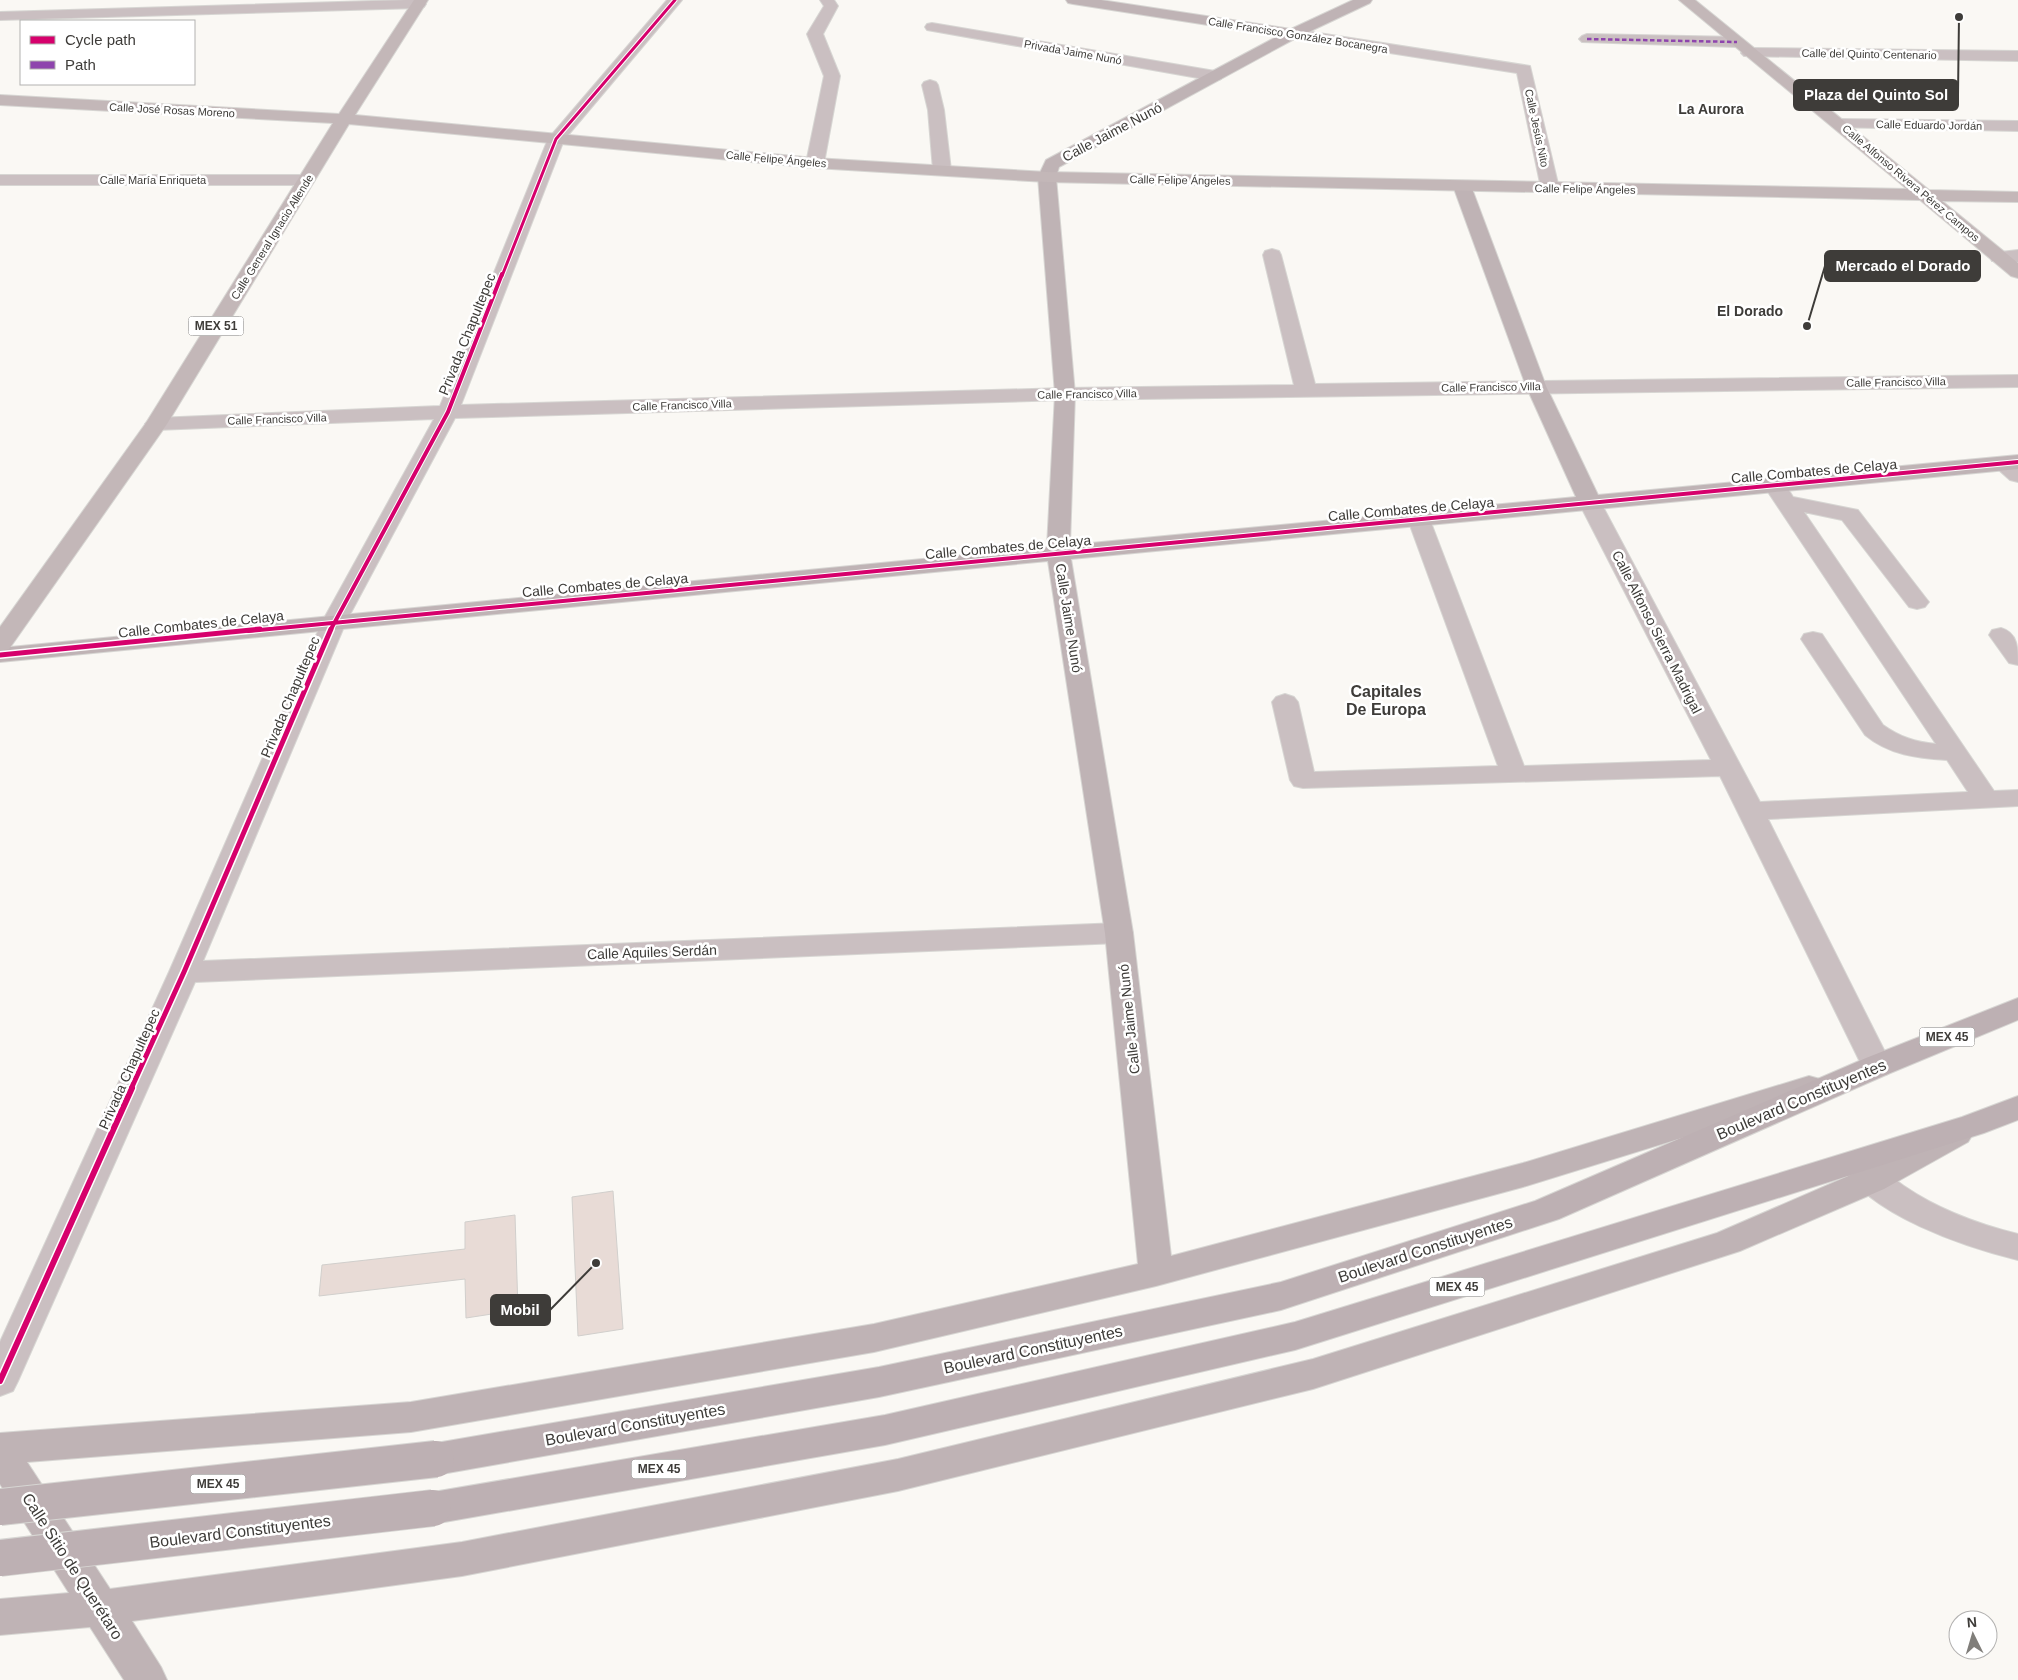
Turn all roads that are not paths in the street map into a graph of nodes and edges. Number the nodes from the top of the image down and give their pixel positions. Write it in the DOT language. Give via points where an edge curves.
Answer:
graph roads {
  1 [pos="675,0"];
  2 [pos="827,0"];
  3 [pos="1073,0"];
  4 [pos="1365,0"];
  5 [pos="1686,0"];
  6 [pos="420,2"];
  7 [pos="0,16"];
  8 [pos="932,27"];
  9 [pos="1293,34"];
  10 [pos="1587,39"];
  11 [pos="1743,47"];
  12 [pos="2018,56"];
  13 [pos="1524,69"];
  14 [pos="1215,76"];
  15 [pos="930,84"];
  16 [pos="0,100"];
  17 [pos="344,119"];
  18 [pos="1839,124"];
  19 [pos="2018,126"];
  20 [pos="556,139"];
  21 [pos="815,163"];
  22 [pos="942,170"];
  23 [pos="1047,177"];
  24 [pos="0,180"];
  25 [pos="306,180"];
  26 [pos="1462,186"];
  27 [pos="1550,188"];
  28 [pos="1926,196"];
  29 [pos="2018,197"];
  30 [pos="1272,255"];
  31 [pos="2009,256"];
  32 [pos="2018,272"];
  33 [pos="2018,381"];
  34 [pos="1536,386"];
  35 [pos="1306,390"];
  36 [pos="1065,394"];
  37 [pos="448,412"];
  38 [pos="156,424"];
  39 [pos="2013,467"];
  40 [pos="1781,494"];
  41 [pos="1590,503"];
  42 [pos="1419,520"];
  43 [pos="1058,553"];
  44 [pos="1917,602"];
  45 [pos="334,622"];
  46 [pos="2001,635"];
  47 [pos="1813,639"];
  48 [pos="0,644"];
  49 [pos="0,655"];
  50 [pos="2018,658"];
  51 [pos="1285,702"];
  52 [pos="1955,753"];
  53 [pos="1727,768"];
  54 [pos="1514,775"];
  55 [pos="2018,798"];
  56 [pos="1987,800"];
  57 [pos="1751,811"];
  58 [pos="1119,932"];
  59 [pos="184,972"];
  60 [pos="2018,1008"];
  61 [pos="1877,1066"];
  62 [pos="2018,1107"];
  63 [pos="1973,1125"];
  64 [pos="1864,1171"];
  65 [pos="2018,1247"];
  66 [pos="1156,1273"];
  67 [pos="0,1381"];
  68 [pos="0,1451"];
  69 [pos="0,1507"];
  70 [pos="0,1558"];
  71 [pos="100,1608"];
  72 [pos="0,1617"];
  73 [pos="147,1680"];
  1 -- 20 [label="street, Privada Chapultepec"];
  2 -- 21 [label="street" via="831,6 815,34 832,76"];
  3 -- 9 [label="main road, Calle Francisco González Bocanegra"];
  4 -- 9 [label="main road, Calle Jaime Nunó"];
  5 -- 11 [label="main road, Calle Alfonso Rivera Pérez Campos"];
  6 -- 7 [label="street"];
  6 -- 17 [label="main road, Calle General Ignacio Allende / MEX 51"];
  8 -- 14 [label="street, Privada Jaime Nunó"];
  9 -- 13 [label="street, Calle Francisco González Bocanegra"];
  9 -- 14 [label="main road, Calle Jaime Nunó"];
  10 -- 11 [label="street, Calle del Quinto Centenario"];
  11 -- 12 [label="street, Calle del Quinto Centenario"];
  11 -- 18 [label="main road, Calle Alfonso Rivera Pérez Campos"];
  13 -- 27 [label="street, Calle Jesús Nito"];
  14 -- 23 [label="main road, Calle Jaime Nunó" via="1052,164"];
  15 -- 22 [label="street"];
  16 -- 17 [label="main road, Calle José Rosas Moreno"];
  17 -- 20 [label="main road, Calle Felipe Ángeles"];
  17 -- 25 [label="main road, Calle General Ignacio Allende / MEX 51"];
  18 -- 19 [label="street, Calle Eduardo Jordán"];
  18 -- 28 [label="main road, Calle Alfonso Rivera Pérez Campos"];
  20 -- 21 [label="main road, Calle Felipe Ángeles"];
  20 -- 37 [label="street, Privada Chapultepec"];
  21 -- 22 [label="main road, Calle Felipe Ángeles"];
  22 -- 23 [label="main road, Calle Felipe Ángeles"];
  23 -- 26 [label="main road, Calle Felipe Ángeles"];
  23 -- 36 [label="main road, Calle Jaime Nunó"];
  24 -- 25 [label="street, Calle María Enriqueta"];
  25 -- 38 [label="main road, Calle General Ignacio Allende / MEX 51"];
  26 -- 27 [label="main road, Calle Felipe Ángeles"];
  26 -- 34 [label="main road, Calle Alfonso Sierra Madrigal"];
  27 -- 28 [label="main road, Calle Felipe Ángeles"];
  28 -- 29 [label="main road, Calle Felipe Ángeles"];
  28 -- 31 [label="main road, Calle Alfonso Rivera Pérez Campos"];
  30 -- 35 [label="street"];
  31 -- 32 [label="main road, Calle Alfonso Rivera Pérez Campos"];
  33 -- 34 [label="street, Calle Francisco Villa"];
  34 -- 35 [label="street, Calle Francisco Villa"];
  34 -- 41 [label="main road, Calle Alfonso Sierra Madrigal"];
  35 -- 36 [label="street, Calle Francisco Villa"];
  36 -- 37 [label="street, Calle Francisco Villa"];
  36 -- 43 [label="main road, Calle Jaime Nunó"];
  37 -- 38 [label="street, Calle Francisco Villa"];
  37 -- 45 [label="street, Privada Chapultepec"];
  38 -- 48 [label="main road, Calle General Ignacio Allende / MEX 51"];
  39 -- 40 [label="main road, Calle Combates de Celaya"];
  40 -- 41 [label="main road, Calle Combates de Celaya"];
  40 -- 44 [label="street" via="1850,515"];
  40 -- 52 [label="street"];
  41 -- 42 [label="main road, Calle Combates de Celaya"];
  41 -- 53 [label="street, Calle Alfonso Sierra Madrigal"];
  42 -- 43 [label="main road, Calle Combates de Celaya"];
  42 -- 54 [label="street"];
  43 -- 45 [label="main road, Calle Combates de Celaya"];
  43 -- 58 [label="main road, Calle Jaime Nunó"];
  45 -- 49 [label="main road, Calle Combates de Celaya"];
  45 -- 59 [label="street, Privada Chapultepec"];
  46 -- 50 [label="street"];
  47 -- 52 [label="street" via="1874,730 1887,741 1908,748"];
  51 -- 54 [label="street" via="1303,780"];
  52 -- 56 [label="street"];
  53 -- 54 [label="street"];
  53 -- 57 [label="street, Calle Alfonso Sierra Madrigal"];
  55 -- 56 [label="street"];
  56 -- 57 [label="street"];
  57 -- 61 [label="street, Calle Alfonso Sierra Madrigal"];
  58 -- 59 [label="street, Calle Aquiles Serdán"];
  58 -- 66 [label="main road, Calle Jaime Nunó"];
  59 -- 67 [label="street, Privada Chapultepec"];
  60 -- 61 [label="highway, Boulevard Constituyentes / MEX 45"];
  61 -- 66 [label="main road" via="1523,1175"];
  61 -- 69 [label="highway, Boulevard Constituyentes / MEX 45, bridge" via="1547,1210 1291,1293 880,1382 436,1459"];
  62 -- 63 [label="highway"];
  63 -- 64 [label="main road"];
  64 -- 65 [label="street" via="1917,1211 1987,1240"];
  64 -- 70 [label="highway, Boulevard Constituyentes / MEX 45, bridge" via="1295,1336 885,1430 433,1508"];
  64 -- 71 [label="main road" via="1728,1242 1313,1374 918,1470 462,1559"];
  66 -- 68 [label="main road" via="874,1338 411,1417"];
  68 -- 71 [label="main road, Calle Sitio de Querétaro"];
  71 -- 72 [label="main road"];
  71 -- 73 [label="main road, Calle Sitio de Querétaro"];
}
